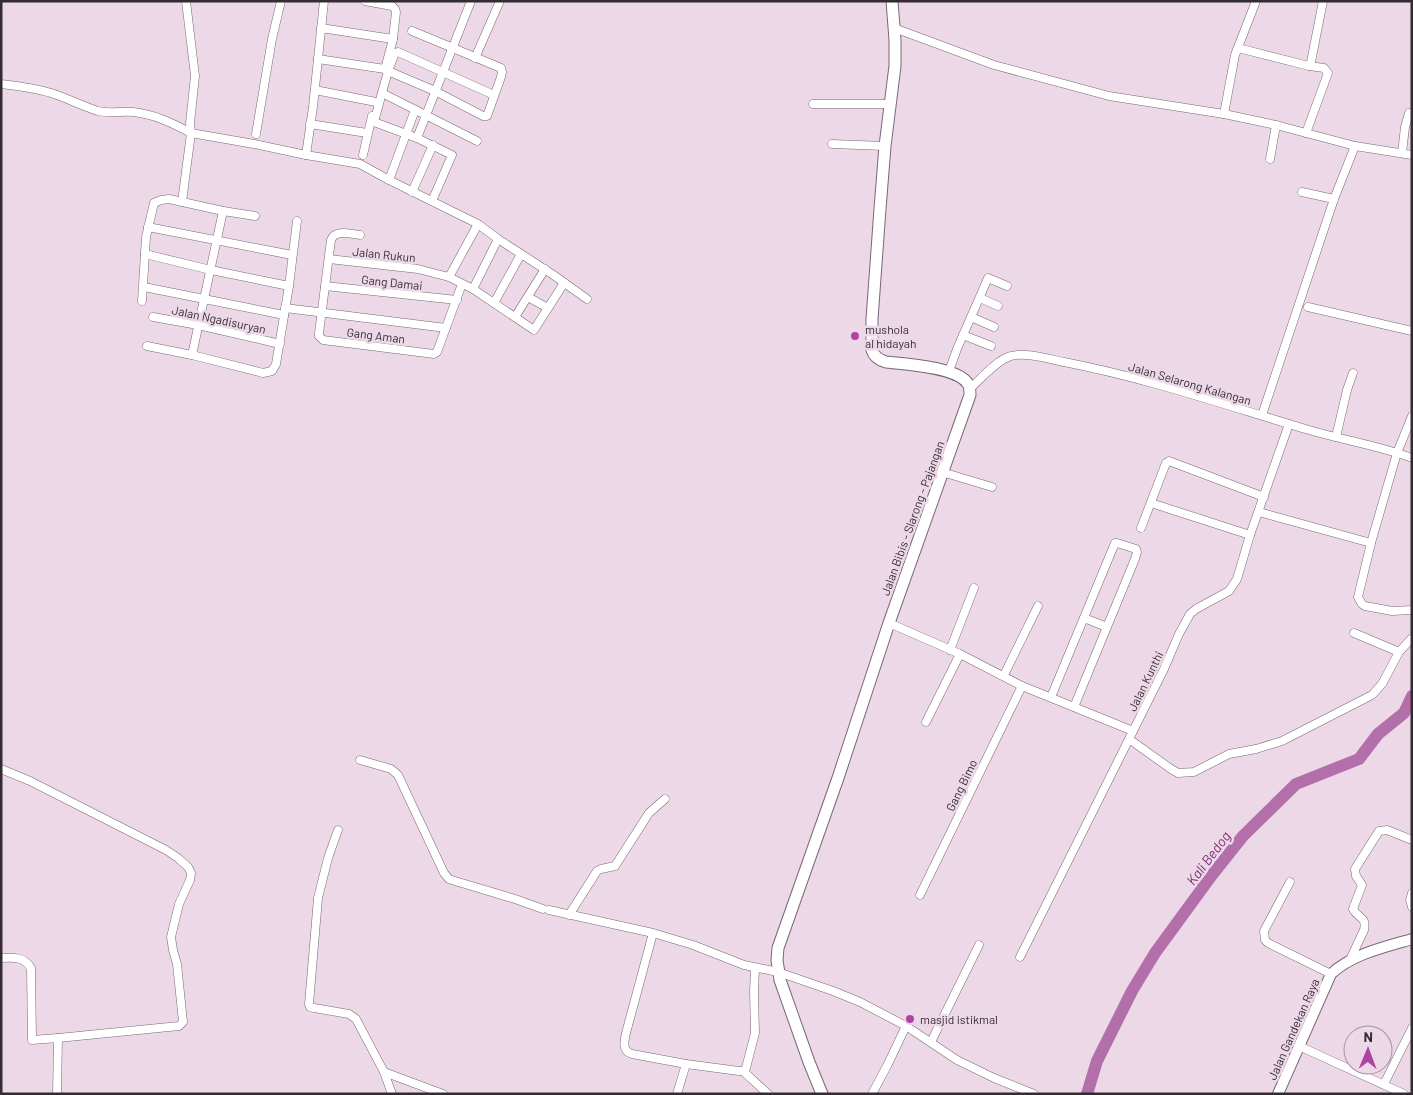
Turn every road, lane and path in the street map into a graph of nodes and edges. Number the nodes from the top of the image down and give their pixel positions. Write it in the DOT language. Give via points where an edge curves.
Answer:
graph roads {
  1 [pos="186,1"];
  2 [pos="281,1"];
  3 [pos="324,1"];
  4 [pos="365,1"];
  5 [pos="471,1"];
  6 [pos="500,1"];
  7 [pos="892,1"];
  8 [pos="1256,1"];
  9 [pos="1323,1"];
  10 [pos="386,3"];
  11 [pos="321,28"];
  12 [pos="894,28"];
  13 [pos="412,31"];
  14 [pos="393,39"];
  15 [pos="452,48"];
  16 [pos="1238,48"];
  17 [pos="475,58"];
  18 [pos="318,59"];
  19 [pos="1309,66"];
  20 [pos="386,70"];
  21 [pos="443,72"];
  22 [pos="1,84"];
  23 [pos="314,90"];
  24 [pos="435,91"];
  25 [pos="382,92"];
  26 [pos="494,95"];
  27 [pos="376,102"];
  28 [pos="812,104"];
  29 [pos="890,104"];
  30 [pos="415,110"];
  31 [pos="1409,113"];
  32 [pos="1224,114"];
  33 [pos="426,115"];
  34 [pos="310,124"];
  35 [pos="1276,125"];
  36 [pos="191,133"];
  37 [pos="367,133"];
  38 [pos="1306,133"];
  39 [pos="256,134"];
  40 [pos="407,134"];
  41 [pos="417,138"];
  42 [pos="477,141"];
  43 [pos="832,144"];
  44 [pos="433,145"];
  45 [pos="885,146"];
  46 [pos="1355,146"];
  47 [pos="1402,153"];
  48 [pos="306,155"];
  49 [pos="363,155"];
  50 [pos="1412,155"];
  51 [pos="1270,159"];
  52 [pos="388,180"];
  53 [pos="412,192"];
  54 [pos="1302,192"];
  55 [pos="1334,200"];
  56 [pos="432,201"];
  57 [pos="182,202"];
  58 [pos="223,211"];
  59 [pos="255,216"];
  60 [pos="297,221"];
  61 [pos="478,224"];
  62 [pos="148,227"];
  63 [pos="360,235"];
  64 [pos="498,239"];
  65 [pos="217,242"];
  66 [pos="145,254"];
  67 [pos="521,254"];
  68 [pos="292,255"];
  69 [pos="329,259"];
  70 [pos="545,269"];
  71 [pos="210,270"];
  72 [pos="449,277"];
  73 [pos="564,283"];
  74 [pos="462,284"];
  75 [pos="289,286"];
  76 [pos="325,286"];
  77 [pos="1007,286"];
  78 [pos="144,287"];
  79 [pos="473,289"];
  80 [pos="528,297"];
  81 [pos="204,298"];
  82 [pos="980,298"];
  83 [pos="587,299"];
  84 [pos="456,300"];
  85 [pos="142,301"];
  86 [pos="494,303"];
  87 [pos="998,306"];
  88 [pos="1308,307"];
  89 [pos="548,308"];
  90 [pos="285,311"];
  91 [pos="322,313"];
  92 [pos="153,317"];
  93 [pos="515,317"];
  94 [pos="971,317"];
  95 [pos="198,325"];
  96 [pos="994,327"];
  97 [pos="446,328"];
  98 [pos="1412,330"];
  99 [pos="963,335"];
  100 [pos="280,344"];
  101 [pos="147,346"];
  102 [pos="991,346"];
  103 [pos="192,355"];
  104 [pos="949,371"];
  105 [pos="1353,373"];
  106 [pos="970,389"];
  107 [pos="1262,415"];
  108 [pos="1412,416"];
  109 [pos="1289,424"];
  110 [pos="1336,437"];
  111 [pos="1397,453"];
  112 [pos="1412,458"];
  113 [pos="942,472"];
  114 [pos="992,487"];
  115 [pos="1264,497"];
  116 [pos="1151,503"];
  117 [pos="1259,512"];
  118 [pos="1141,528"];
  119 [pos="1250,535"];
  120 [pos="1371,543"];
  121 [pos="974,588"];
  122 [pos="1038,606"];
  123 [pos="1412,610"];
  124 [pos="1084,618"];
  125 [pos="889,623"];
  126 [pos="1107,627"];
  127 [pos="1354,633"];
  128 [pos="1412,638"];
  129 [pos="950,650"];
  130 [pos="1399,652"];
  131 [pos="960,654"];
  132 [pos="1004,675"];
  133 [pos="1022,686"];
  134 [pos="1051,697"];
  135 [pos="1074,707"];
  136 [pos="926,722"];
  137 [pos="1133,731"];
  138 [pos="1129,739"];
  139 [pos="360,760"];
  140 [pos="1,769"];
  141 [pos="664,798"];
  142 [pos="338,830"];
  143 [pos="1412,840"];
  144 [pos="1290,882"];
  145 [pos="1412,893"];
  146 [pos="920,895"];
  147 [pos="1412,907"];
  148 [pos="569,915"];
  149 [pos="653,933"];
  150 [pos="1412,939"];
  151 [pos="979,945"];
  152 [pos="1020,957"];
  153 [pos="1,958"];
  154 [pos="1349,962"];
  155 [pos="755,968"];
  156 [pos="778,972"];
  157 [pos="1331,974"];
  158 [pos="906,1026"];
  159 [pos="1412,1028"];
  160 [pos="58,1038"];
  161 [pos="931,1042"];
  162 [pos="1299,1046"];
  163 [pos="686,1064"];
  164 [pos="743,1071"];
  165 [pos="384,1072"];
  166 [pos="1384,1084"];
  167 [pos="1401,1093"];
  168 [pos="57,1094"];
  169 [pos="392,1094"];
  170 [pos="443,1094"];
  171 [pos="677,1094"];
  172 [pos="768,1094"];
  173 [pos="822,1094"];
  174 [pos="872,1094"];
  175 [pos="1034,1094"];
  176 [pos="1278,1094"];
  1 -- 36 [label="street" via="195,76"];
  2 -- 39 [label="street"];
  3 -- 11 [label="street"];
  4 -- 10 [label="street"];
  5 -- 15 [label="street"];
  6 -- 17 [label="street"];
  7 -- 12 [label="main road"];
  8 -- 16 [label="street"];
  9 -- 19 [label="street"];
  10 -- 14 [label="street" via="396,12"];
  11 -- 14 [label="street"];
  11 -- 18 [label="street"];
  12 -- 29 [label="main road" via="895,66"];
  12 -- 32 [label="street" via="994,65 1109,96"];
  13 -- 15 [label="street"];
  14 -- 20 [label="street"];
  15 -- 17 [label="street"];
  15 -- 21 [label="street"];
  16 -- 19 [label="street"];
  16 -- 32 [label="street"];
  17 -- 26 [label="street" via="501,68"];
  18 -- 20 [label="street"];
  18 -- 23 [label="street"];
  19 -- 38 [label="street" via="1324,68 1328,73"];
  20 -- 21 [label="street" via="398,52"];
  20 -- 24 [label="street"];
  20 -- 25 [label="street"];
  20 -- 27 [label="street"];
  21 -- 24 [label="street"];
  21 -- 26 [label="street"];
  22 -- 36 [label="street" via="50,93 100,111 147,114 170,121"];
  23 -- 27 [label="street"];
  23 -- 34 [label="street"];
  24 -- 26 [label="street" via="485,117"];
  24 -- 33 [label="street"];
  25 -- 30 [label="street"];
  25 -- 40 [label="street" via="374,122"];
  27 -- 37 [label="street"];
  28 -- 29 [label="street"];
  29 -- 45 [label="main road"];
  30 -- 33 [label="street"];
  30 -- 40 [label="street"];
  31 -- 47 [label="street"];
  32 -- 35 [label="street"];
  33 -- 41 [label="street"];
  33 -- 42 [label="street"];
  34 -- 37 [label="street"];
  34 -- 48 [label="street"];
  35 -- 38 [label="street"];
  35 -- 51 [label="street"];
  36 -- 48 [label="street"];
  36 -- 57 [label="street"];
  37 -- 49 [label="street"];
  38 -- 46 [label="street"];
  40 -- 41 [label="street"];
  40 -- 52 [label="street"];
  41 -- 44 [label="street"];
  43 -- 45 [label="street"];
  44 -- 53 [label="street"];
  44 -- 56 [label="street" via="452,157"];
  45 -- 104 [label="main road" via="872,319 873,354 886,362"];
  46 -- 47 [label="street"];
  46 -- 55 [label="street"];
  47 -- 50 [label="street"];
  48 -- 52 [label="street" via="360,164"];
  52 -- 53 [label="street"];
  53 -- 56 [label="street"];
  54 -- 55 [label="street"];
  55 -- 107 [label="street"];
  56 -- 61 [label="street"];
  57 -- 58 [label="street"];
  57 -- 62 [label="street" via="169,199 154,204"];
  58 -- 59 [label="street"];
  58 -- 65 [label="street"];
  60 -- 68 [label="street"];
  61 -- 64 [label="street"];
  61 -- 72 [label="street"];
  62 -- 65 [label="street"];
  62 -- 66 [label="street"];
  63 -- 69 [label="street" via="336,233"];
  64 -- 67 [label="street"];
  64 -- 79 [label="street"];
  65 -- 68 [label="street"];
  65 -- 71 [label="street"];
  66 -- 71 [label="street"];
  66 -- 78 [label="street"];
  67 -- 70 [label="street"];
  67 -- 86 [label="street"];
  68 -- 75 [label="street"];
  69 -- 72 [label="street, Jalan Rukun" via="418,268"];
  69 -- 76 [label="street"];
  70 -- 73 [label="street"];
  70 -- 80 [label="street"];
  71 -- 75 [label="street"];
  71 -- 81 [label="street"];
  72 -- 74 [label="street, Jalan Rukun"];
  73 -- 83 [label="street"];
  73 -- 89 [label="street"];
  74 -- 79 [label="street, Jalan Rukun"];
  74 -- 84 [label="street"];
  75 -- 90 [label="street"];
  76 -- 84 [label="street, Gang Damai"];
  76 -- 91 [label="street"];
  77 -- 82 [label="street" via="988,278"];
  78 -- 81 [label="street"];
  78 -- 85 [label="street"];
  79 -- 86 [label="street, Jalan Rukun"];
  80 -- 89 [label="street"];
  80 -- 93 [label="street"];
  81 -- 90 [label="street"];
  81 -- 95 [label="street"];
  82 -- 87 [label="street"];
  82 -- 94 [label="street"];
  84 -- 97 [label="street"];
  86 -- 93 [label="street, Jalan Rukun"];
  88 -- 98 [label="street"];
  89 -- 93 [label="street, Jalan Rukun" via="534,330"];
  90 -- 91 [label="street"];
  90 -- 100 [label="street"];
  91 -- 97 [label="street"];
  91 -- 97 [label="street, Gang Aman" via="319,336 323,340 434,354"];
  92 -- 95 [label="street, Jalan Ngadisuryan"];
  94 -- 96 [label="street"];
  94 -- 99 [label="street"];
  95 -- 100 [label="street, Jalan Ngadisuryan"];
  95 -- 103 [label="street"];
  99 -- 102 [label="street"];
  99 -- 104 [label="street"];
  100 -- 103 [label="street" via="276,364 267,373"];
  101 -- 103 [label="street"];
  104 -- 106 [label="main road" via="967,382"];
  105 -- 110 [label="street"];
  106 -- 107 [label="street, Jalan Selarong Kalangan" via="1002,360 1022,355 1080,365 1174,388"];
  106 -- 113 [label="main road, Jalan Bibis - Slarong - Pajangan" via="969,401"];
  107 -- 109 [label="street, Jalan Selarong Kalangan"];
  108 -- 111 [label="street"];
  109 -- 110 [label="street, Jalan Selarong Kalangan"];
  109 -- 115 [label="street, Jalan Kunthi"];
  110 -- 111 [label="street, Jalan Selarong Kalangan"];
  111 -- 112 [label="street, Jalan Selarong Kalangan"];
  111 -- 120 [label="street"];
  113 -- 114 [label="street"];
  113 -- 125 [label="main road, Jalan Bibis - Slarong - Pajangan"];
  115 -- 116 [label="street" via="1169,461"];
  115 -- 117 [label="street, Jalan Kunthi"];
  116 -- 118 [label="street"];
  116 -- 119 [label="street"];
  117 -- 119 [label="street, Jalan Kunthi"];
  117 -- 120 [label="street"];
  119 -- 137 [label="street, Jalan Kunthi" via="1234,585 1222,596 1190,614"];
  120 -- 123 [label="street" via="1358,597 1362,604 1392,611"];
  121 -- 129 [label="street"];
  122 -- 132 [label="street"];
  124 -- 126 [label="street"];
  124 -- 126 [label="street" via="1115,543 1136,549 1137,554"];
  124 -- 134 [label="street"];
  125 -- 129 [label="street"];
  125 -- 156 [label="main road, Jalan Bibis - Slarong - Pajangan" via="781,939"];
  126 -- 135 [label="street"];
  127 -- 130 [label="street"];
  128 -- 130 [label="street"];
  129 -- 131 [label="street"];
  130 -- 138 [label="street" via="1382,684 1372,694 1282,741 1229,754 1194,772 1178,773"];
  131 -- 132 [label="street"];
  131 -- 136 [label="street"];
  132 -- 133 [label="street"];
  133 -- 134 [label="street"];
  133 -- 146 [label="street, Gang Bimo"];
  134 -- 135 [label="street"];
  135 -- 137 [label="street"];
  137 -- 138 [label="street, Jalan Kunthi"];
  138 -- 152 [label="street, Jalan Kunthi"];
  139 -- 148 [label="street" via="391,769 398,775 449,878"];
  140 -- 160 [label="street" via="166,850 191,872 171,937 177,964 182,1024"];
  141 -- 148 [label="street" via="649,813 617,864 597,871"];
  142 -- 165 [label="street" via="318,898 309,1004 310,1007 353,1016"];
  143 -- 154 [label="street" via="1387,830 1379,831 1355,869 1362,885 1354,912 1362,917 1365,925"];
  144 -- 157 [label="street" via="1264,931 1264,940"];
  145 -- 147 [label="street"];
  148 -- 149 [label="street"];
  149 -- 155 [label="street"];
  149 -- 163 [label="street" via="624,1041 625,1050"];
  150 -- 154 [label="street, Jalan Gandekan Raya"];
  151 -- 161 [label="street"];
  153 -- 160 [label="street" via="21,959 31,968 32,1040"];
  154 -- 157 [label="street, Jalan Gandekan Raya"];
  155 -- 156 [label="street"];
  155 -- 164 [label="street" via="755,1033"];
  156 -- 158 [label="street" via="860,1002"];
  156 -- 173 [label="main road, Jalan Bibis - Slarong - Pajangan"];
  157 -- 162 [label="street, Jalan Gandekan Raya"];
  158 -- 161 [label="street"];
  158 -- 174 [label="street"];
  159 -- 166 [label="street"];
  160 -- 168 [label="street"];
  161 -- 175 [label="street" via="957,1060"];
  162 -- 166 [label="street"];
  162 -- 176 [label="street, Jalan Gandekan Raya"];
  163 -- 164 [label="street"];
  163 -- 171 [label="street"];
  164 -- 172 [label="street"];
  165 -- 169 [label="street"];
  165 -- 170 [label="street"];
  166 -- 167 [label="street"];
}
